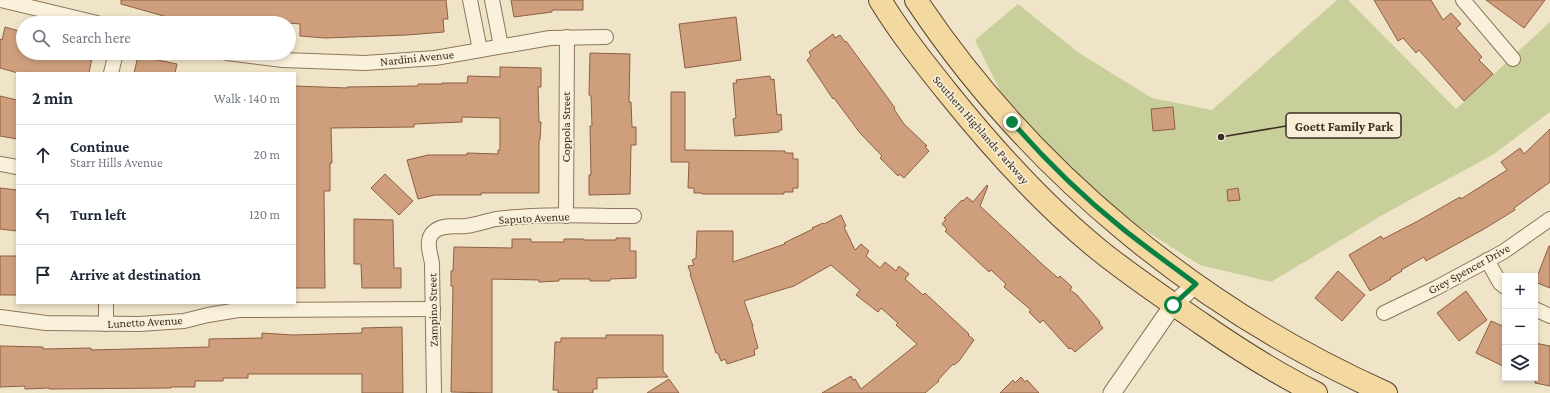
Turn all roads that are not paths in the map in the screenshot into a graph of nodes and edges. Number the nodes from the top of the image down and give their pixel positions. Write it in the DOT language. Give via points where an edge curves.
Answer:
graph roads {
  1 [pos="1,0"];
  2 [pos="470,0"];
  3 [pos="492,0"];
  4 [pos="880,0"];
  5 [pos="916,0"];
  6 [pos="1463,0"];
  7 [pos="67,16"];
  8 [pos="606,36"];
  9 [pos="567,37"];
  10 [pos="500,46"];
  11 [pos="480,50"];
  12 [pos="1513,59"];
  13 [pos="114,60"];
  14 [pos="283,60"];
  15 [pos="111,72"];
  16 [pos="0,164"];
  17 [pos="16,167"];
  18 [pos="566,216"];
  19 [pos="634,216"];
  20 [pos="1550,219"];
  21 [pos="436,230"];
  22 [pos="1487,260"];
  23 [pos="1196,284"];
  24 [pos="1502,285"];
  25 [pos="106,304"];
  26 [pos="1173,305"];
  27 [pos="262,306"];
  28 [pos="433,309"];
  29 [pos="1538,310"];
  30 [pos="1384,313"];
  31 [pos="1550,316"];
  32 [pos="0,317"];
  33 [pos="106,324"];
  34 [pos="434,393"];
  35 [pos="1112,393"];
  36 [pos="1316,393"];
  37 [pos="1386,393"];
  1 -- 7 [label="street"];
  2 -- 11 [label="street"];
  3 -- 10 [label="street"];
  4 -- 26 [label="main road, Southern Highlands Parkway" via="909,44 982,135 1017,173 1066,222 1099,250"];
  5 -- 23 [label="main road" via="975,80 1055,168 1123,229"];
  6 -- 12 [label="street"];
  8 -- 9 [label="street, Nardini Avenue"];
  9 -- 10 [label="street, Nardini Avenue"];
  9 -- 18 [label="street, Coppola Street"];
  10 -- 11 [label="street, Nardini Avenue"];
  11 -- 14 [label="street, Nardini Avenue" via="435,58 365,63"];
  13 -- 15 [label="street"];
  16 -- 17 [label="street"];
  18 -- 19 [label="street, Saputo Avenue"];
  18 -- 21 [label="street, Saputo Avenue" via="495,220"];
  20 -- 22 [label="street, Grey Spencer Drive" via="1503,252"];
  21 -- 28 [label="street, Zampino Street" via="428,244 432,263"];
  22 -- 24 [label="street"];
  22 -- 30 [label="street, Grey Spencer Drive"];
  23 -- 26 [label="street"];
  23 -- 37 [label="main road" via="1259,327 1305,354"];
  25 -- 33 [label="street"];
  26 -- 35 [label="street"];
  26 -- 36 [label="main road, Southern Highlands Parkway" via="1260,362"];
  27 -- 28 [label="street, Lunetto Avenue"];
  27 -- 33 [label="street, Lunetto Avenue" via="177,321"];
  28 -- 34 [label="street, Zampino Street"];
  29 -- 31 [label="street"];
  32 -- 33 [label="street, Lunetto Avenue" via="46,323"];
}
